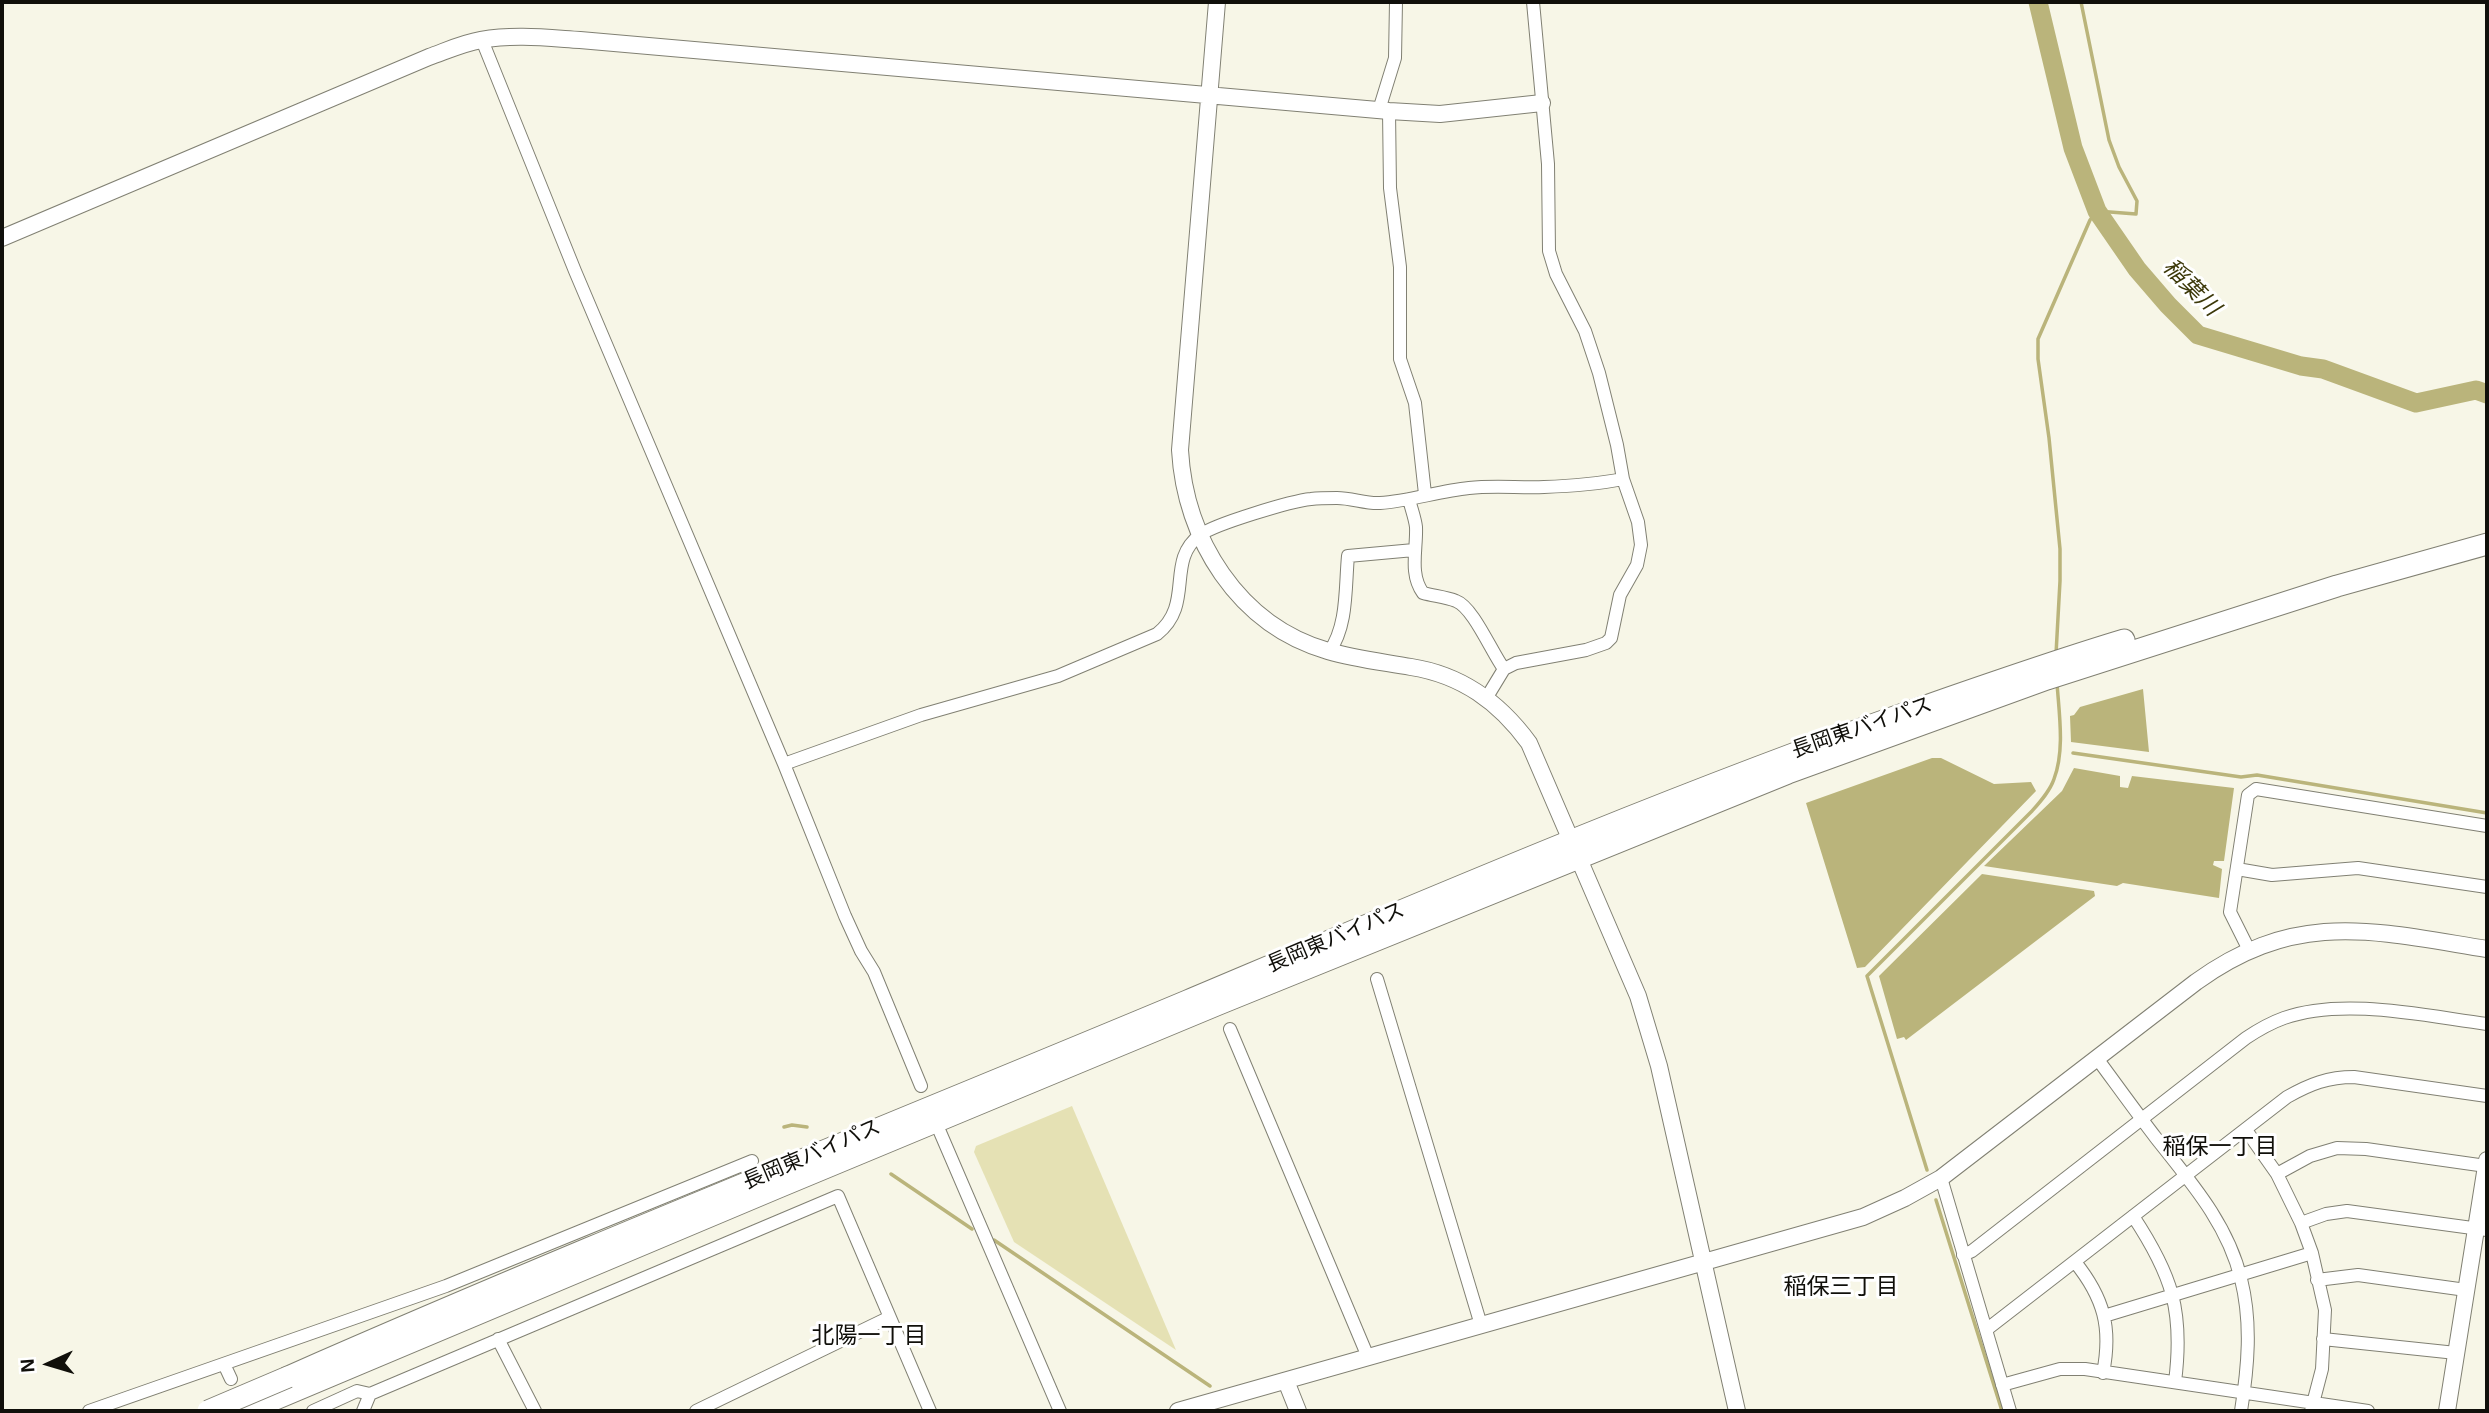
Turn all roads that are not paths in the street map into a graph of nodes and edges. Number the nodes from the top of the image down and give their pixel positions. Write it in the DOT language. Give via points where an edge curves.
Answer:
graph roads {
  1 [pos="1217,2"];
  2 [pos="1396,2"];
  3 [pos="1533,2"];
  4 [pos="482,40"];
  5 [pos="1209,95"];
  6 [pos="1542,103"];
  7 [pos="1384,110"];
  8 [pos="2,238"];
  9 [pos="1623,479"];
  10 [pos="1425,494"];
  11 [pos="1409,499"];
  12 [pos="2487,529"];
  13 [pos="1199,536"];
  14 [pos="2487,544"];
  15 [pos="1414,550"];
  16 [pos="1329,652"];
  17 [pos="2073,663"];
  18 [pos="1504,669"];
  19 [pos="1488,697"];
  20 [pos="784,764"];
  21 [pos="2487,825"];
  22 [pos="1575,849"];
  23 [pos="2237,869"];
  24 [pos="2487,887"];
  25 [pos="2487,949"];
  26 [pos="2249,950"];
  27 [pos="1377,979"];
  28 [pos="2487,1024"];
  29 [pos="1230,1029"];
  30 [pos="2096,1057"];
  31 [pos="922,1086"];
  32 [pos="2487,1096"];
  33 [pos="2142,1120"];
  34 [pos="2246,1130"];
  35 [pos="940,1132"];
  36 [pos="2487,1160"];
  37 [pos="752,1161"];
  38 [pos="2486,1167"];
  39 [pos="2277,1174"];
  40 [pos="2185,1176"];
  41 [pos="1941,1178"];
  42 [pos="2133,1216"];
  43 [pos="2301,1223"];
  44 [pos="2482,1230"];
  45 [pos="2312,1253"];
  46 [pos="1963,1255"];
  47 [pos="2075,1262"];
  48 [pos="1703,1263"];
  49 [pos="2241,1276"];
  50 [pos="2317,1280"];
  51 [pos="2466,1290"];
  52 [pos="2173,1294"];
  53 [pos="2104,1315"];
  54 [pos="888,1318"];
  55 [pos="1481,1325"];
  56 [pos="1986,1330"];
  57 [pos="498,1339"];
  58 [pos="2323,1339"];
  59 [pos="2456,1353"];
  60 [pos="1368,1357"];
  61 [pos="224,1364"];
  62 [pos="2103,1373"];
  63 [pos="231,1379"];
  64 [pos="1286,1381"];
  65 [pos="2175,1382"];
  66 [pos="293,1383"];
  67 [pos="2003,1385"];
  68 [pos="2244,1392"];
  69 [pos="370,1394"];
  70 [pos="2312,1408"];
  71 [pos="89,1411"];
  72 [pos="208,1411"];
  73 [pos="247,1411"];
  74 [pos="313,1411"];
  75 [pos="363,1411"];
  76 [pos="535,1411"];
  77 [pos="696,1411"];
  78 [pos="930,1411"];
  79 [pos="1060,1411"];
  80 [pos="1178,1411"];
  81 [pos="1298,1411"];
  82 [pos="1737,1411"];
  83 [pos="2010,1411"];
  84 [pos="2241,1411"];
  85 [pos="2368,1411"];
  86 [pos="2447,1411"];
  1 -- 5 [label="street"];
  2 -- 7 [label="street" via="1395,58"];
  3 -- 6 [label="street"];
  4 -- 5 [label="street" via="547,38"];
  4 -- 8 [label="street" via="429,57"];
  4 -- 20 [label="street"];
  5 -- 7 [label="street"];
  5 -- 13 [label="street" via="1180,450 1186,499"];
  6 -- 7 [label="street" via="1440,114"];
  6 -- 9 [label="street" via="1549,251 1585,331 1618,445"];
  7 -- 10 [label="street" via="1400,267 1400,359 1415,403"];
  9 -- 10 [label="street"];
  9 -- 18 [label="street" via="1641,545 1620,595 1611,638 1597,647 1524,659"];
  10 -- 11 [label="street"];
  11 -- 13 [label="street" via="1372,503 1309,499 1214,527"];
  11 -- 15 [label="street" via="1416,526"];
  12 -- 17 [label="highway, 長岡東バイパス" via="2316,578"];
  13 -- 16 [label="street" via="1230,586 1261,616"];
  13 -- 20 [label="street" via="1184,555 1174,615 1157,634 1058,677 921,715"];
  14 -- 17 [label="highway, 長岡東バイパス"];
  15 -- 16 [label="street" via="1348,556 1340,629"];
  15 -- 18 [label="street" via="1417,584 1423,593 1458,601 1469,610"];
  16 -- 19 [label="street" via="1432,671"];
  17 -- 22 [label="highway, 長岡東バイパス" via="1783,756"];
  18 -- 19 [label="street"];
  19 -- 22 [label="street" via="1528,743"];
  20 -- 31 [label="street" via="845,916"];
  21 -- 23 [label="street" via="2256,789 2248,794"];
  22 -- 48 [label="street" via="1638,996"];
  22 -- 66 [label="highway, 長岡東バイパス" via="1474,879 909,1114 459,1302"];
  23 -- 24 [label="street" via="2272,875 2358,868"];
  23 -- 26 [label="street" via="2230,912"];
  25 -- 26 [label="street" via="2343,931 2285,938"];
  26 -- 30 [label="street" via="2212,970"];
  27 -- 55 [label="street"];
  28 -- 33 [label="street" via="2359,1007 2286,1017 2246,1038"];
  29 -- 60 [label="street"];
  30 -- 33 [label="street"];
  30 -- 41 [label="street"];
  32 -- 34 [label="street" via="2338,1077 2287,1097"];
  33 -- 40 [label="street"];
  33 -- 46 [label="street"];
  34 -- 39 [label="street"];
  34 -- 40 [label="street"];
  35 -- 79 [label="street"];
  36 -- 38 [label="street"];
  37 -- 61 [label="street" via="446,1286"];
  38 -- 39 [label="street" via="2337,1148"];
  38 -- 44 [label="street"];
  39 -- 43 [label="street"];
  40 -- 42 [label="street"];
  40 -- 49 [label="street" via="2216,1218"];
  41 -- 46 [label="street"];
  41 -- 48 [label="street" via="1863,1217"];
  42 -- 47 [label="street"];
  42 -- 52 [label="street" via="2158,1254"];
  43 -- 44 [label="street" via="2347,1211"];
  43 -- 45 [label="street"];
  44 -- 51 [label="street"];
  45 -- 49 [label="street"];
  45 -- 50 [label="street"];
  46 -- 56 [label="street"];
  47 -- 53 [label="street" via="2089,1280"];
  47 -- 56 [label="street"];
  48 -- 55 [label="street"];
  48 -- 82 [label="street"];
  49 -- 52 [label="street"];
  49 -- 68 [label="street" via="2249,1335"];
  50 -- 51 [label="street" via="2358,1275"];
  50 -- 58 [label="street" via="2325,1310"];
  51 -- 59 [label="street"];
  52 -- 53 [label="street"];
  52 -- 65 [label="street" via="2179,1339"];
  53 -- 62 [label="street" via="2107,1351"];
  54 -- 57 [label="street" via="838,1196"];
  54 -- 77 [label="street"];
  54 -- 78 [label="street"];
  55 -- 60 [label="street"];
  56 -- 67 [label="street"];
  57 -- 69 [label="street"];
  57 -- 76 [label="street"];
  58 -- 59 [label="street"];
  58 -- 70 [label="street" via="2322,1369"];
  59 -- 86 [label="street"];
  60 -- 64 [label="street"];
  61 -- 63 [label="street"];
  61 -- 71 [label="street"];
  62 -- 65 [label="street"];
  62 -- 67 [label="street" via="2060,1369"];
  64 -- 80 [label="street"];
  64 -- 81 [label="street"];
  65 -- 68 [label="street"];
  66 -- 72 [label="highway, 長岡東バイパス, bridge"];
  66 -- 73 [label="highway, 長岡東バイパス"];
  67 -- 83 [label="street"];
  68 -- 70 [label="street"];
  68 -- 84 [label="street"];
  69 -- 74 [label="street" via="357,1391"];
  69 -- 75 [label="street"];
  70 -- 85 [label="street"];
}
